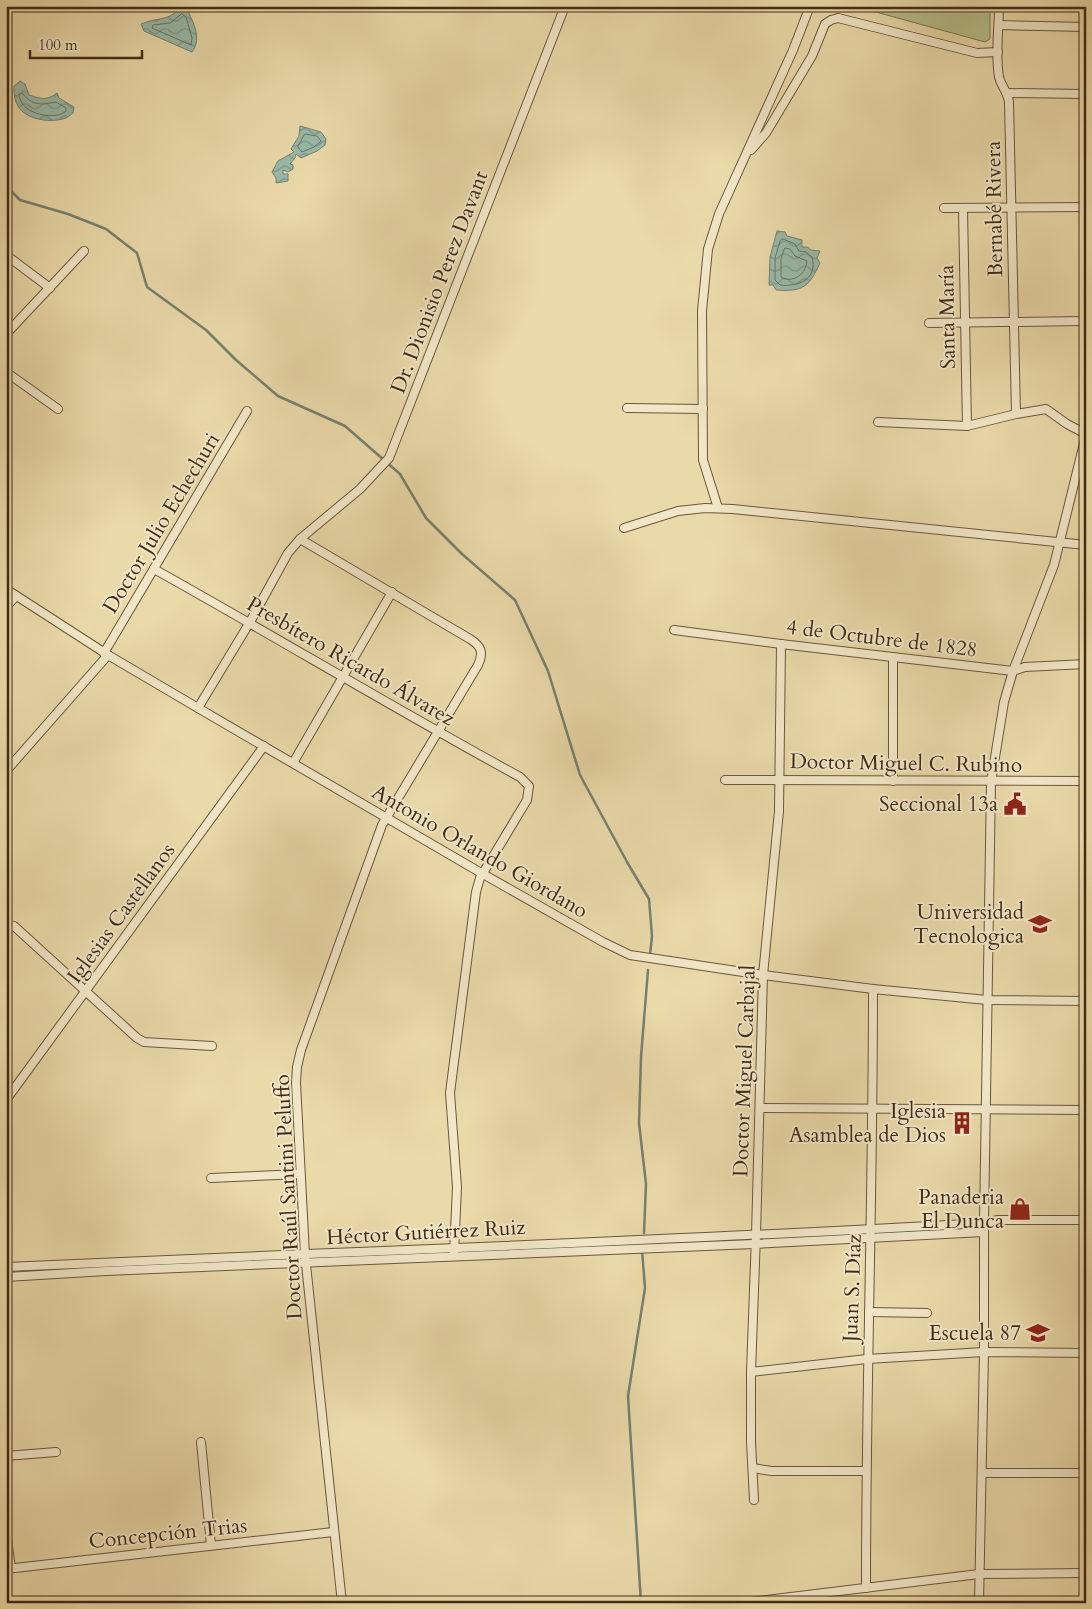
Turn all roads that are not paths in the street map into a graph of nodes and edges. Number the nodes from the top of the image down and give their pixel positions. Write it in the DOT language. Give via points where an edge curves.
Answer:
graph roads {
  1 [pos="565,6"];
  2 [pos="810,6"];
  3 [pos="999,6"];
  4 [pos="999,25"];
  5 [pos="1086,27"];
  6 [pos="998,52"];
  7 [pos="1008,93"];
  8 [pos="1086,94"];
  9 [pos="745,158"];
  10 [pos="1086,207"];
  11 [pos="944,208"];
  12 [pos="963,208"];
  13 [pos="1012,208"];
  14 [pos="84,251"];
  15 [pos="6,255"];
  16 [pos="50,288"];
  17 [pos="1086,321"];
  18 [pos="1014,322"];
  19 [pos="929,323"];
  20 [pos="964,323"];
  21 [pos="6,334"];
  22 [pos="6,372"];
  23 [pos="627,408"];
  24 [pos="58,409"];
  25 [pos="703,409"];
  26 [pos="247,411"];
  27 [pos="1016,414"];
  28 [pos="878,422"];
  29 [pos="966,426"];
  30 [pos="1086,435"];
  31 [pos="718,508"];
  32 [pos="624,528"];
  33 [pos="300,539"];
  34 [pos="1060,541"];
  35 [pos="1086,545"];
  36 [pos="154,569"];
  37 [pos="6,589"];
  38 [pos="392,592"];
  39 [pos="16,596"];
  40 [pos="6,607"];
  41 [pos="250,622"];
  42 [pos="674,630"];
  43 [pos="781,644"];
  44 [pos="106,654"];
  45 [pos="894,657"];
  46 [pos="1086,664"];
  47 [pos="1013,671"];
  48 [pos="343,677"];
  49 [pos="198,708"];
  50 [pos="437,732"];
  51 [pos="264,746"];
  52 [pos="293,763"];
  53 [pos="6,771"];
  54 [pos="778,779"];
  55 [pos="725,780"];
  56 [pos="893,780"];
  57 [pos="1086,781"];
  58 [pos="991,782"];
  59 [pos="386,818"];
  60 [pos="483,874"];
  61 [pos="14,926"];
  62 [pos="763,975"];
  63 [pos="873,989"];
  64 [pos="86,992"];
  65 [pos="987,1000"];
  66 [pos="1086,1000"];
  67 [pos="212,1046"];
  68 [pos="6,1100"];
  69 [pos="760,1108"];
  70 [pos="873,1110"];
  71 [pos="987,1110"];
  72 [pos="1086,1110"];
  73 [pos="300,1174"];
  74 [pos="211,1178"];
  75 [pos="1086,1220"];
  76 [pos="984,1228"];
  77 [pos="872,1229"];
  78 [pos="756,1234"];
  79 [pos="453,1248"];
  80 [pos="305,1254"];
  81 [pos="454,1257"];
  82 [pos="6,1267"];
  83 [pos="6,1277"];
  84 [pos="869,1312"];
  85 [pos="928,1313"];
  86 [pos="984,1352"];
  87 [pos="1086,1353"];
  88 [pos="867,1359"];
  89 [pos="751,1372"];
  90 [pos="201,1442"];
  91 [pos="56,1452"];
  92 [pos="6,1456"];
  93 [pos="752,1468"];
  94 [pos="866,1471"];
  95 [pos="1086,1472"];
  96 [pos="982,1473"];
  97 [pos="754,1500"];
  98 [pos="6,1532"];
  99 [pos="333,1532"];
  100 [pos="211,1546"];
  101 [pos="9,1568"];
  102 [pos="1086,1573"];
  103 [pos="979,1574"];
  104 [pos="866,1588"];
  105 [pos="342,1603"];
  106 [pos="742,1603"];
  107 [pos="979,1603"];
  1 -- 33 [label="street, Dr. Dionisio Perez Davant" via="390,458 360,489"];
  2 -- 9 [label="street"];
  3 -- 4 [label="street, Bernabé Rivera"];
  4 -- 5 [label="street"];
  4 -- 6 [label="street, Bernabé Rivera"];
  6 -- 7 [label="street, Bernabé Rivera" via="999,79"];
  6 -- 9 [label="street" via="977,53 847,20 831,20 775,119"];
  7 -- 8 [label="street"];
  7 -- 13 [label="street, Bernabé Rivera"];
  9 -- 25 [label="street" via="719,214 708,249 702,311"];
  10 -- 13 [label="street"];
  11 -- 12 [label="street"];
  12 -- 13 [label="street"];
  12 -- 20 [label="street, Santa María"];
  13 -- 18 [label="street, Bernabé Rivera"];
  14 -- 16 [label="street"];
  15 -- 16 [label="street"];
  16 -- 21 [label="street"];
  17 -- 18 [label="street"];
  18 -- 20 [label="street"];
  18 -- 27 [label="street, Bernabé Rivera"];
  19 -- 20 [label="street"];
  20 -- 29 [label="street, Santa María"];
  22 -- 24 [label="street"];
  23 -- 25 [label="street"];
  25 -- 31 [label="street" via="704,460"];
  26 -- 36 [label="street, Doctor Julio Echechuri"];
  27 -- 29 [label="street"];
  27 -- 30 [label="street" via="1046,409"];
  28 -- 29 [label="street"];
  30 -- 34 [label="street"];
  31 -- 32 [label="street" via="678,511"];
  31 -- 34 [label="street"];
  33 -- 38 [label="street"];
  33 -- 41 [label="street, Dr. Dionisio Perez Davant" via="288,553"];
  34 -- 35 [label="street"];
  34 -- 47 [label="street" via="1054,565"];
  36 -- 41 [label="street, Presbítero Ricardo Álvarez"];
  36 -- 44 [label="street, Doctor Julio Echechuri"];
  37 -- 39 [label="street, Antonio Orlando Giordano"];
  38 -- 48 [label="street"];
  38 -- 50 [label="street, Doctor Raúl Santini Peluffo" via="470,639 481,650 478,665"];
  39 -- 40 [label="street"];
  39 -- 44 [label="street, Antonio Orlando Giordano"];
  41 -- 48 [label="street, Presbítero Ricardo Álvarez"];
  41 -- 49 [label="street, Dr. Dionisio Perez Davant"];
  42 -- 43 [label="street, 4 de Octubre de 1828"];
  43 -- 45 [label="street, 4 de Octubre de 1828"];
  43 -- 54 [label="street, Doctor Miguel Carbajal"];
  44 -- 49 [label="street, Antonio Orlando Giordano"];
  44 -- 53 [label="street, Doctor Julio Echechuri"];
  45 -- 47 [label="street, 4 de Octubre de 1828"];
  45 -- 56 [label="street"];
  46 -- 47 [label="street, 4 de Octubre de 1828" via="1026,666"];
  47 -- 58 [label="street" via="1004,702"];
  48 -- 50 [label="street, Presbítero Ricardo Álvarez"];
  48 -- 52 [label="street"];
  49 -- 51 [label="street, Antonio Orlando Giordano"];
  50 -- 59 [label="street, Doctor Raúl Santini Peluffo"];
  50 -- 60 [label="street, Presbítero Ricardo Álvarez" via="520,777 529,786 527,800"];
  51 -- 52 [label="street, Antonio Orlando Giordano"];
  51 -- 64 [label="street, Iglesias Castellanos"];
  52 -- 59 [label="street, Antonio Orlando Giordano"];
  54 -- 55 [label="street, Doctor Miguel C. Rubino"];
  54 -- 56 [label="street, Doctor Miguel C. Rubino"];
  54 -- 62 [label="street, Doctor Miguel Carbajal" via="779,811"];
  56 -- 58 [label="street, Doctor Miguel C. Rubino"];
  57 -- 58 [label="street, Doctor Miguel C. Rubino"];
  58 -- 65 [label="street"];
  59 -- 60 [label="street, Antonio Orlando Giordano"];
  59 -- 73 [label="street, Doctor Raúl Santini Peluffo" via="299,1058 296,1083"];
  60 -- 62 [label="street, Antonio Orlando Giordano" via="630,955"];
  60 -- 79 [label="street" via="476,892 450,1093 457,1187"];
  61 -- 64 [label="street"];
  62 -- 63 [label="street, Antonio Orlando Giordano"];
  62 -- 69 [label="street, Doctor Miguel Carbajal"];
  63 -- 65 [label="street, Antonio Orlando Giordano"];
  63 -- 70 [label="street, Juan S. Díaz"];
  64 -- 67 [label="street" via="144,1042"];
  64 -- 68 [label="street, Iglesias Castellanos"];
  65 -- 66 [label="street, Antonio Orlando Giordano"];
  65 -- 71 [label="street"];
  69 -- 70 [label="street"];
  69 -- 78 [label="street, Doctor Miguel Carbajal"];
  70 -- 71 [label="street"];
  70 -- 77 [label="street, Juan S. Díaz"];
  71 -- 72 [label="street"];
  71 -- 76 [label="street"];
  73 -- 74 [label="street"];
  73 -- 80 [label="street, Doctor Raúl Santini Peluffo"];
  75 -- 76 [label="street" via="998,1220"];
  76 -- 77 [label="street, Héctor Gutiérrez Ruiz"];
  76 -- 81 [label="street, Héctor Gutiérrez Ruiz" via="754,1244"];
  76 -- 86 [label="street"];
  77 -- 78 [label="street, Héctor Gutiérrez Ruiz"];
  77 -- 84 [label="street, Juan S. Díaz"];
  78 -- 79 [label="street, Héctor Gutiérrez Ruiz"];
  78 -- 89 [label="street, Doctor Miguel Carbajal"];
  79 -- 80 [label="street, Héctor Gutiérrez Ruiz"];
  79 -- 81 [label="street"];
  80 -- 82 [label="street, Héctor Gutiérrez Ruiz"];
  80 -- 99 [label="street, Doctor Raúl Santini Peluffo"];
  81 -- 83 [label="street, Héctor Gutiérrez Ruiz"];
  84 -- 85 [label="street"];
  84 -- 88 [label="street, Juan S. Díaz"];
  86 -- 87 [label="street"];
  86 -- 88 [label="street"];
  86 -- 96 [label="street"];
  88 -- 89 [label="street"];
  88 -- 94 [label="street, Juan S. Díaz"];
  89 -- 93 [label="street, Doctor Miguel Carbajal"];
  90 -- 100 [label="street"];
  91 -- 92 [label="street"];
  93 -- 94 [label="street"];
  93 -- 97 [label="street, Doctor Miguel Carbajal"];
  94 -- 104 [label="street, Juan S. Díaz"];
  95 -- 96 [label="street"];
  96 -- 103 [label="street"];
  98 -- 101 [label="street"];
  99 -- 100 [label="street, Concepción Trias"];
  99 -- 105 [label="street, Doctor Raúl Santini Peluffo"];
  100 -- 101 [label="street, Concepción Trias"];
  102 -- 103 [label="street"];
  103 -- 104 [label="street"];
  103 -- 107 [label="street"];
  104 -- 106 [label="street"];
}
